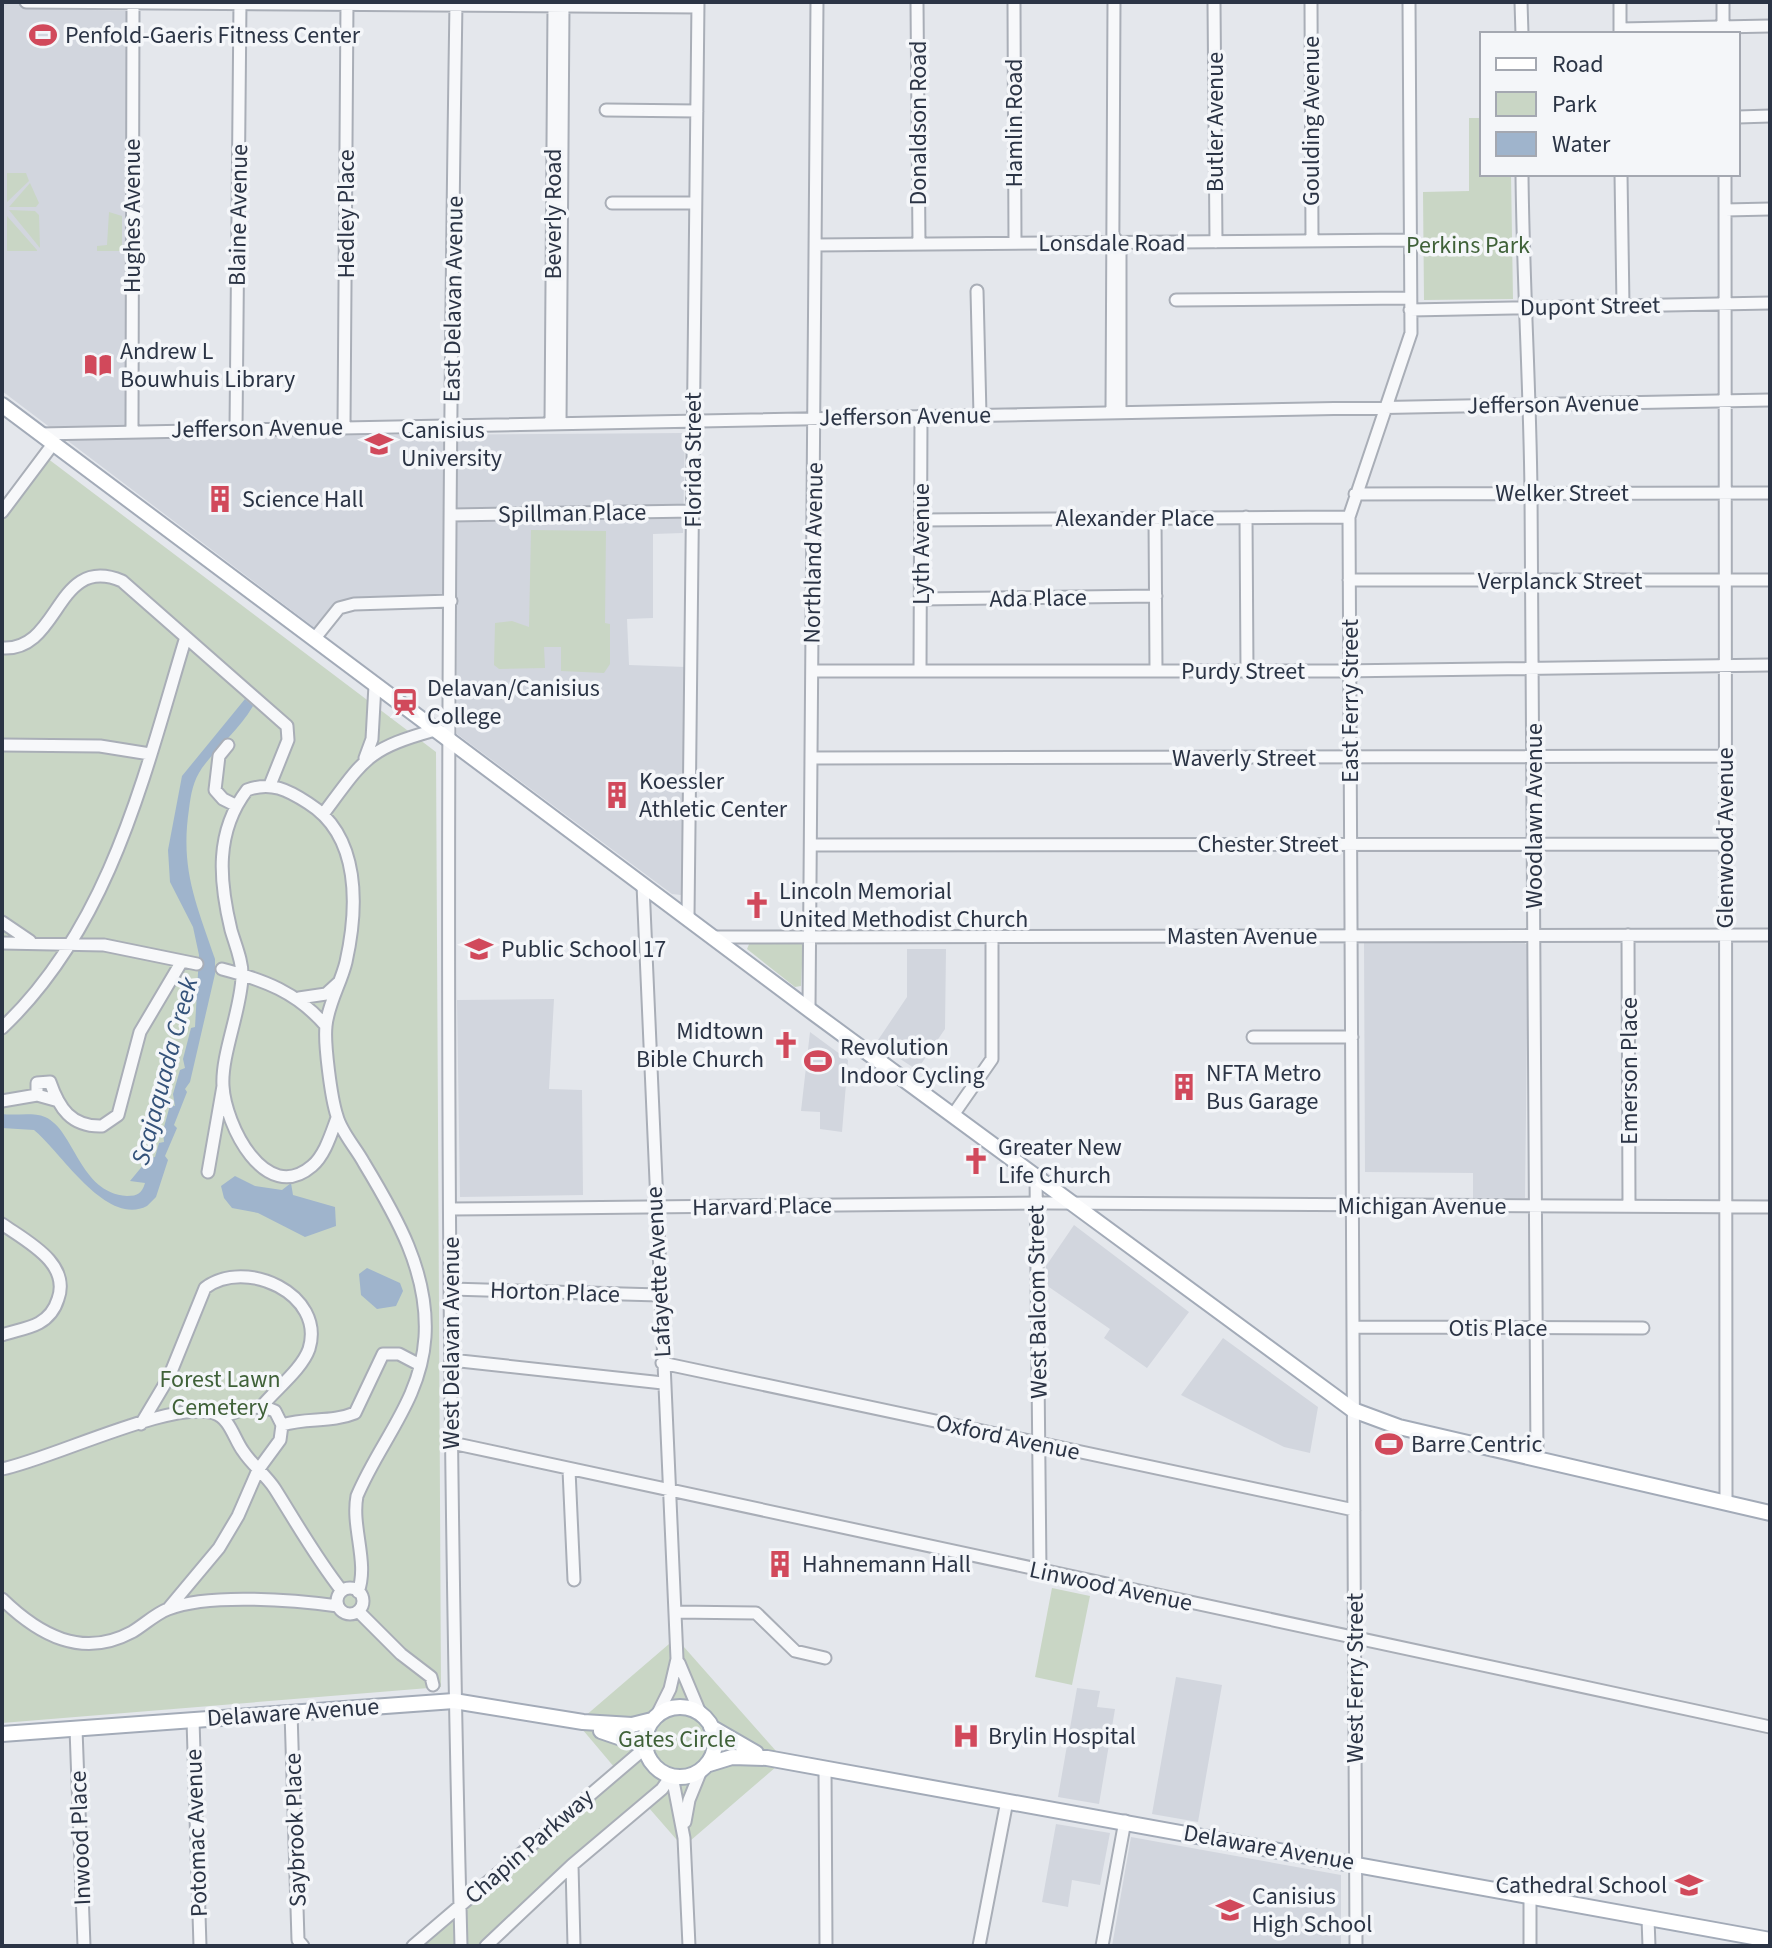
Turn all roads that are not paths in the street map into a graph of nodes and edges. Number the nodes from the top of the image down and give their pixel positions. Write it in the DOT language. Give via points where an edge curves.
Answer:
graph roads {
  1 [pos="26,2"];
  2 [pos="817,2"];
  3 [pos="917,2"];
  4 [pos="1014,2"];
  5 [pos="1114,2"];
  6 [pos="1214,2"];
  7 [pos="1311,2"];
  8 [pos="1409,2"];
  9 [pos="1521,2"];
  10 [pos="1620,2"];
  11 [pos="1723,2"];
  12 [pos="133,3"];
  13 [pos="240,3"];
  14 [pos="347,4"];
  15 [pos="456,4"];
  16 [pos="698,4"];
  17 [pos="558,6"];
  18 [pos="1770,26"];
  19 [pos="1723,31"];
  20 [pos="1522,32"];
  21 [pos="1620,32"];
  22 [pos="606,110"];
  23 [pos="697,111"];
  24 [pos="1770,116"];
  25 [pos="1740,117"];
  26 [pos="1522,176"];
  27 [pos="1621,176"];
  28 [pos="1725,176"];
  29 [pos="612,203"];
  30 [pos="695,203"];
  31 [pos="1770,209"];
  32 [pos="1725,210"];
  33 [pos="1409,240"];
  34 [pos="1115,241"];
  35 [pos="1312,241"];
  36 [pos="1216,242"];
  37 [pos="1015,243"];
  38 [pos="919,244"];
  39 [pos="815,245"];
  40 [pos="977,291"];
  41 [pos="1176,300"];
  42 [pos="1770,303"];
  43 [pos="1410,304"];
  44 [pos="1726,304"];
  45 [pos="1623,306"];
  46 [pos="1523,307"];
  47 [pos="1770,400"];
  48 [pos="1725,401"];
  49 [pos="2,405"];
  50 [pos="1530,405"];
  51 [pos="1386,408"];
  52 [pos="1116,412"];
  53 [pos="980,415"];
  54 [pos="921,416"];
  55 [pos="815,418"];
  56 [pos="693,420"];
  57 [pos="556,423"];
  58 [pos="452,425"];
  59 [pos="344,427"];
  60 [pos="236,429"];
  61 [pos="132,430"];
  62 [pos="40,434"];
  63 [pos="53,444"];
  64 [pos="1726,492"];
  65 [pos="1531,493"];
  66 [pos="1770,493"];
  67 [pos="1355,494"];
  68 [pos="693,511"];
  69 [pos="2,512"];
  70 [pos="452,515"];
  71 [pos="1246,517"];
  72 [pos="1349,517"];
  73 [pos="1155,518"];
  74 [pos="921,520"];
  75 [pos="1349,580"];
  76 [pos="1726,580"];
  77 [pos="1770,580"];
  78 [pos="1532,581"];
  79 [pos="1156,596"];
  80 [pos="920,599"];
  81 [pos="451,601"];
  82 [pos="315,638"];
  83 [pos="185,640"];
  84 [pos="2,648"];
  85 [pos="1770,665"];
  86 [pos="1725,667"];
  87 [pos="1533,669"];
  88 [pos="1350,670"];
  89 [pos="812,671"];
  90 [pos="920,671"];
  91 [pos="1156,671"];
  92 [pos="1247,671"];
  93 [pos="375,685"];
  94 [pos="435,730"];
  95 [pos="449,740"];
  96 [pos="2,745"];
  97 [pos="228,745"];
  98 [pos="150,754"];
  99 [pos="1533,756"];
  100 [pos="1725,756"];
  101 [pos="1350,757"];
  102 [pos="811,758"];
  103 [pos="365,759"];
  104 [pos="270,785"];
  105 [pos="235,805"];
  106 [pos="324,813"];
  107 [pos="1351,844"];
  108 [pos="1533,844"];
  109 [pos="1725,844"];
  110 [pos="811,845"];
  111 [pos="643,885"];
  112 [pos="688,918"];
  113 [pos="2,922"];
  114 [pos="1351,935"];
  115 [pos="1534,935"];
  116 [pos="1628,935"];
  117 [pos="1725,935"];
  118 [pos="1770,935"];
  119 [pos="992,936"];
  120 [pos="713,937"];
  121 [pos="810,937"];
  122 [pos="31,941"];
  123 [pos="73,942"];
  124 [pos="2,943"];
  125 [pos="182,961"];
  126 [pos="197,964"];
  127 [pos="222,969"];
  128 [pos="243,974"];
  129 [pos="340,981"];
  130 [pos="299,998"];
  131 [pos="809,1008"];
  132 [pos="326,1026"];
  133 [pos="2,1028"];
  134 [pos="1253,1037"];
  135 [pos="1352,1037"];
  136 [pos="223,1085"];
  137 [pos="37,1095"];
  138 [pos="55,1100"];
  139 [pos="2,1101"];
  140 [pos="953,1115"];
  141 [pos="337,1118"];
  142 [pos="208,1172"];
  143 [pos="1036,1176"];
  144 [pos="1035,1204"];
  145 [pos="1074,1205"];
  146 [pos="1353,1206"];
  147 [pos="1535,1206"];
  148 [pos="1629,1206"];
  149 [pos="1726,1206"];
  150 [pos="655,1207"];
  151 [pos="1770,1207"];
  152 [pos="451,1209"];
  153 [pos="2,1224"];
  154 [pos="451,1289"];
  155 [pos="659,1295"];
  156 [pos="1353,1327"];
  157 [pos="1536,1328"];
  158 [pos="1643,1328"];
  159 [pos="2,1335"];
  160 [pos="451,1360"];
  161 [pos="662,1363"];
  162 [pos="420,1365"];
  163 [pos="663,1383"];
  164 [pos="262,1406"];
  165 [pos="1353,1410"];
  166 [pos="223,1417"];
  167 [pos="141,1424"];
  168 [pos="282,1425"];
  169 [pos="452,1443"];
  170 [pos="1038,1443"];
  171 [pos="1537,1459"];
  172 [pos="3,1469"];
  173 [pos="258,1470"];
  174 [pos="569,1470"];
  175 [pos="669,1491"];
  176 [pos="1726,1502"];
  177 [pos="1354,1510"];
  178 [pos="1770,1513"];
  179 [pos="1040,1571"];
  180 [pos="574,1580"];
  181 [pos="342,1591"];
  182 [pos="358,1592"];
  183 [pos="2,1599"];
  184 [pos="338,1606"];
  185 [pos="168,1609"];
  186 [pos="358,1611"];
  187 [pos="675,1612"];
  188 [pos="1354,1637"];
  189 [pos="825,1658"];
  190 [pos="677,1659"];
  191 [pos="454,1701"];
  192 [pos="291,1712"];
  193 [pos="700,1713"];
  194 [pos="655,1718"];
  195 [pos="193,1720"];
  196 [pos="583,1722"];
  197 [pos="711,1727"];
  198 [pos="1770,1727"];
  199 [pos="76,1729"];
  200 [pos="2,1734"];
  201 [pos="645,1747"];
  202 [pos="767,1758"];
  203 [pos="704,1767"];
  204 [pos="825,1768"];
  205 [pos="672,1776"];
  206 [pos="1007,1801"];
  207 [pos="1125,1821"];
  208 [pos="684,1838"];
  209 [pos="1356,1863"];
  210 [pos="572,1865"];
  211 [pos="1530,1896"];
  212 [pos="460,1906"];
  213 [pos="1648,1919"];
  214 [pos="1770,1940"];
  215 [pos="84,1946"];
  216 [pos="200,1946"];
  217 [pos="303,1946"];
  218 [pos="413,1946"];
  219 [pos="461,1946"];
  220 [pos="486,1946"];
  221 [pos="574,1946"];
  222 [pos="689,1946"];
  223 [pos="826,1946"];
  224 [pos="979,1946"];
  225 [pos="1102,1946"];
  226 [pos="1356,1946"];
  227 [pos="1530,1946"];
  228 [pos="1649,1946"];
  1 -- 12 [label="street"];
  2 -- 39 [label="street, Northland Avenue"];
  3 -- 38 [label="street, Donaldson Road"];
  4 -- 37 [label="street, Hamlin Road"];
  5 -- 34 [label="street"];
  6 -- 36 [label="street, Butler Avenue"];
  7 -- 35 [label="street, Goulding Avenue"];
  8 -- 33 [label="street, East Ferry Street"];
  9 -- 20 [label="street"];
  10 -- 21 [label="street"];
  11 -- 19 [label="street"];
  12 -- 13 [label="street"];
  12 -- 61 [label="street, Hughes Avenue"];
  13 -- 14 [label="street"];
  13 -- 60 [label="street, Blaine Avenue"];
  14 -- 15 [label="street"];
  14 -- 59 [label="street, Hedley Place"];
  15 -- 17 [label="street"];
  15 -- 58 [label="street, East Delavan Avenue"];
  16 -- 17 [label="street"];
  16 -- 23 [label="street, Florida Street"];
  17 -- 57 [label="street, Beverly Road"];
  18 -- 19 [label="street"];
  19 -- 21 [label="street"];
  22 -- 23 [label="street"];
  23 -- 30 [label="street, Florida Street"];
  24 -- 25 [label="street"];
  26 -- 46 [label="street, Woodlawn Avenue"];
  27 -- 45 [label="street"];
  28 -- 32 [label="street, Glenwood Avenue"];
  29 -- 30 [label="street"];
  30 -- 56 [label="street, Florida Street"];
  31 -- 32 [label="street"];
  32 -- 44 [label="street, Glenwood Avenue"];
  33 -- 35 [label="street, Lonsdale Road"];
  33 -- 43 [label="street, East Ferry Street"];
  34 -- 36 [label="street, Lonsdale Road"];
  34 -- 37 [label="street, Lonsdale Road"];
  34 -- 52 [label="street"];
  35 -- 36 [label="street, Lonsdale Road"];
  37 -- 38 [label="street, Lonsdale Road"];
  38 -- 39 [label="street, Lonsdale Road"];
  39 -- 55 [label="street, Northland Avenue"];
  40 -- 53 [label="street"];
  41 -- 43 [label="street, Dupont Street"];
  42 -- 44 [label="street, Dupont Street"];
  43 -- 46 [label="street, Dupont Street"];
  43 -- 51 [label="street, East Ferry Street" via="1408,345"];
  44 -- 45 [label="street, Dupont Street"];
  44 -- 48 [label="street, Glenwood Avenue"];
  45 -- 46 [label="street, Dupont Street"];
  46 -- 50 [label="street, Woodlawn Avenue"];
  47 -- 48 [label="street, Jefferson Avenue"];
  48 -- 50 [label="street, Jefferson Avenue"];
  48 -- 64 [label="street, Glenwood Avenue"];
  49 -- 62 [label="main road"];
  50 -- 51 [label="street, Jefferson Avenue"];
  50 -- 65 [label="street, Woodlawn Avenue"];
  51 -- 52 [label="street, Jefferson Avenue"];
  51 -- 67 [label="street, East Ferry Street"];
  52 -- 53 [label="street, Jefferson Avenue"];
  53 -- 54 [label="street, Jefferson Avenue"];
  54 -- 55 [label="street, Jefferson Avenue"];
  54 -- 74 [label="street, Lyth Avenue"];
  55 -- 56 [label="street, Jefferson Avenue"];
  55 -- 89 [label="street, Northland Avenue"];
  56 -- 57 [label="street, Jefferson Avenue"];
  56 -- 68 [label="street, Florida Street"];
  57 -- 58 [label="street, Jefferson Avenue"];
  58 -- 59 [label="street, Jefferson Avenue"];
  58 -- 70 [label="street, East Delavan Avenue"];
  59 -- 60 [label="street, Jefferson Avenue"];
  60 -- 61 [label="street, Jefferson Avenue"];
  61 -- 62 [label="street, Jefferson Avenue"];
  62 -- 63 [label="main road"];
  63 -- 69 [label="street"];
  63 -- 82 [label="main road"];
  64 -- 65 [label="street, Welker Street"];
  64 -- 66 [label="street, Welker Street"];
  64 -- 76 [label="street, Glenwood Avenue"];
  65 -- 67 [label="street, Welker Street"];
  65 -- 78 [label="street, Woodlawn Avenue"];
  67 -- 72 [label="street, East Ferry Street"];
  68 -- 70 [label="street, Spillman Place"];
  68 -- 112 [label="street, Florida Street"];
  70 -- 81 [label="street, East Delavan Avenue"];
  71 -- 72 [label="street, Alexander Place"];
  71 -- 73 [label="street, Alexander Place"];
  71 -- 92 [label="street"];
  72 -- 75 [label="street, East Ferry Street"];
  73 -- 74 [label="street, Alexander Place"];
  73 -- 79 [label="street"];
  74 -- 80 [label="street, Lyth Avenue"];
  75 -- 78 [label="street, Verplanck Street"];
  75 -- 88 [label="street, East Ferry Street"];
  76 -- 77 [label="street, Verplanck Street"];
  76 -- 78 [label="street, Verplanck Street"];
  76 -- 86 [label="street, Glenwood Avenue"];
  78 -- 87 [label="street, Woodlawn Avenue"];
  79 -- 80 [label="street, Ada Place"];
  79 -- 91 [label="street"];
  80 -- 90 [label="street, Lyth Avenue"];
  81 -- 82 [label="street" via="341,607"];
  81 -- 95 [label="street, East Delavan Avenue"];
  82 -- 93 [label="main road"];
  83 -- 84 [label="street" via="122,581 91,575 79,581 34,639"];
  83 -- 98 [label="street"];
  83 -- 104 [label="street" via="287,726 288,740"];
  85 -- 86 [label="street, Purdy Street"];
  86 -- 87 [label="street, Purdy Street"];
  86 -- 100 [label="street, Glenwood Avenue"];
  87 -- 88 [label="street, Purdy Street"];
  87 -- 99 [label="street, Woodlawn Avenue"];
  88 -- 92 [label="street, Purdy Street"];
  88 -- 101 [label="street, East Ferry Street"];
  89 -- 90 [label="street, Purdy Street"];
  89 -- 102 [label="street, Northland Avenue"];
  90 -- 91 [label="street, Purdy Street"];
  91 -- 92 [label="street, Purdy Street"];
  93 -- 94 [label="main road"];
  93 -- 103 [label="street" via="372,739"];
  94 -- 95 [label="main road"];
  94 -- 103 [label="street"];
  95 -- 111 [label="main road"];
  95 -- 152 [label="street, West Delavan Avenue"];
  96 -- 98 [label="street" via="100,746"];
  97 -- 105 [label="street" via="219,756 215,790"];
  98 -- 123 [label="street" via="127,827"];
  99 -- 100 [label="street, Waverly Street"];
  99 -- 101 [label="street, Waverly Street"];
  99 -- 108 [label="street, Woodlawn Avenue"];
  100 -- 109 [label="street, Glenwood Avenue"];
  101 -- 102 [label="street, Waverly Street"];
  101 -- 107 [label="street, East Ferry Street"];
  102 -- 110 [label="street, Northland Avenue"];
  103 -- 106 [label="street"];
  104 -- 105 [label="street" via="247,790"];
  104 -- 106 [label="street"];
  105 -- 128 [label="street" via="223,834 222,873"];
  106 -- 129 [label="street" via="352,862 354,884"];
  107 -- 108 [label="street, Chester Street"];
  107 -- 110 [label="street, Chester Street"];
  107 -- 114 [label="street, East Ferry Street"];
  108 -- 109 [label="street, Chester Street"];
  108 -- 115 [label="street, Woodlawn Avenue"];
  109 -- 117 [label="street, Glenwood Avenue"];
  110 -- 121 [label="street, Northland Avenue"];
  111 -- 112 [label="main road"];
  111 -- 150 [label="street, Lafayette Avenue"];
  112 -- 120 [label="main road"];
  113 -- 122 [label="street"];
  114 -- 115 [label="street, Masten Avenue"];
  114 -- 119 [label="street, Masten Avenue"];
  114 -- 135 [label="street, East Ferry Street"];
  115 -- 116 [label="street, Masten Avenue"];
  115 -- 147 [label="street, Woodlawn Avenue"];
  116 -- 117 [label="street, Masten Avenue"];
  116 -- 148 [label="street, Emerson Place"];
  117 -- 118 [label="street, Masten Avenue"];
  117 -- 149 [label="street, Glenwood Avenue"];
  119 -- 121 [label="street, Masten Avenue"];
  119 -- 140 [label="street" via="992,1059"];
  120 -- 121 [label="street, Masten Avenue"];
  120 -- 131 [label="main road"];
  121 -- 131 [label="street, Northland Avenue"];
  122 -- 123 [label="street"];
  122 -- 124 [label="street"];
  123 -- 125 [label="street"];
  123 -- 133 [label="street"];
  125 -- 126 [label="street"];
  125 -- 138 [label="street" via="140,1032 118,1115 102,1126 89,1127 70,1118"];
  127 -- 128 [label="street"];
  128 -- 130 [label="street"];
  128 -- 136 [label="street"];
  129 -- 130 [label="street" via="326,994"];
  129 -- 132 [label="street"];
  130 -- 132 [label="street"];
  131 -- 140 [label="main road"];
  132 -- 141 [label="street"];
  134 -- 135 [label="street"];
  135 -- 146 [label="street, East Ferry Street"];
  136 -- 141 [label="street" via="245,1149 260,1167 279,1176 298,1175 314,1165"];
  136 -- 142 [label="street"];
  137 -- 138 [label="street"];
  137 -- 138 [label="street" via="37,1083 48,1081"];
  137 -- 139 [label="street"];
  140 -- 143 [label="main road"];
  141 -- 162 [label="street" via="400,1222 415,1263 425,1337"];
  143 -- 144 [label="street, West Balcom Street"];
  143 -- 145 [label="main road"];
  144 -- 145 [label="street, Harvard Place"];
  144 -- 150 [label="street, Harvard Place"];
  144 -- 170 [label="street, West Balcom Street"];
  145 -- 146 [label="street, Michigan Avenue"];
  145 -- 165 [label="main road"];
  146 -- 147 [label="street, Michigan Avenue"];
  146 -- 156 [label="street, East Ferry Street"];
  147 -- 148 [label="street, Michigan Avenue"];
  147 -- 157 [label="street, Woodlawn Avenue"];
  148 -- 149 [label="street, Michigan Avenue"];
  149 -- 151 [label="street, Michigan Avenue"];
  149 -- 176 [label="street, Glenwood Avenue"];
  150 -- 152 [label="street, Harvard Place"];
  150 -- 155 [label="street, Lafayette Avenue"];
  152 -- 154 [label="street, West Delavan Avenue"];
  153 -- 159 [label="street" via="50,1258 60,1276 60,1295 53,1311 38,1324"];
  154 -- 155 [label="street, Horton Place"];
  154 -- 160 [label="street, West Delavan Avenue"];
  155 -- 161 [label="street, Lafayette Avenue"];
  156 -- 157 [label="street, Otis Place"];
  156 -- 165 [label="street, East Ferry Street"];
  157 -- 158 [label="street, Otis Place"];
  157 -- 171 [label="street, Woodlawn Avenue"];
  160 -- 163 [label="street"];
  160 -- 169 [label="street, West Delavan Avenue"];
  161 -- 163 [label="street, Lafayette Avenue"];
  161 -- 170 [label="street, Oxford Avenue"];
  162 -- 168 [label="street" via="399,1354 383,1354 355,1413"];
  162 -- 182 [label="street" via="406,1411 357,1496 353,1514"];
  163 -- 175 [label="street, Lafayette Avenue"];
  164 -- 166 [label="street"];
  164 -- 167 [label="street" via="304,1358 310,1333 307,1318 291,1292 232,1275 205,1288 169,1377"];
  164 -- 168 [label="street" via="275,1411"];
  165 -- 171 [label="main road" via="1390,1425"];
  165 -- 177 [label="street, West Ferry Street"];
  166 -- 167 [label="street" via="201,1411"];
  166 -- 173 [label="street"];
  167 -- 172 [label="street"];
  168 -- 173 [label="street" via="280,1440"];
  169 -- 174 [label="street, Linwood Avenue"];
  169 -- 191 [label="street, West Delavan Avenue"];
  170 -- 177 [label="street, Oxford Avenue"];
  170 -- 179 [label="street, West Balcom Street"];
  171 -- 176 [label="main road"];
  173 -- 181 [label="street"];
  173 -- 185 [label="street" via="219,1548"];
  174 -- 175 [label="street, Linwood Avenue"];
  174 -- 180 [label="street"];
  175 -- 179 [label="street, Linwood Avenue"];
  175 -- 187 [label="street, Lafayette Avenue"];
  176 -- 178 [label="main road"];
  177 -- 188 [label="street, West Ferry Street"];
  179 -- 188 [label="street, Linwood Avenue"];
  181 -- 182 [label="street"];
  181 -- 184 [label="street"];
  182 -- 186 [label="street"];
  183 -- 185 [label="street" via="39,1631 90,1646 120,1637"];
  184 -- 185 [label="street" via="256,1599"];
  184 -- 186 [label="street" via="349,1614"];
  186 -- 191 [label="street" via="426,1683"];
  187 -- 189 [label="street" via="756,1613 795,1651"];
  187 -- 190 [label="street, Lafayette Avenue"];
  188 -- 198 [label="street, Linwood Avenue"];
  188 -- 209 [label="street, West Ferry Street"];
  190 -- 193 [label="street, Lafayette Avenue"];
  190 -- 194 [label="street, Lafayette Avenue"];
  191 -- 192 [label="main road, Delaware Avenue"];
  191 -- 196 [label="main road, Delaware Avenue"];
  191 -- 212 [label="street, West Delavan Avenue"];
  192 -- 195 [label="main road, Delaware Avenue"];
  192 -- 217 [label="street, Saybrook Place" via="298,1940"];
  193 -- 194 [label="main road" via="681,1707"];
  193 -- 197 [label="main road"];
  194 -- 196 [label="main road, Delaware Avenue" via="624,1726"];
  194 -- 201 [label="main road"];
  195 -- 199 [label="main road, Delaware Avenue"];
  195 -- 216 [label="street, Potomac Avenue"];
  196 -- 201 [label="main road, Delaware Avenue" via="589,1729 615,1733"];
  197 -- 202 [label="main road, Delaware Avenue"];
  197 -- 203 [label="main road" via="714,1748"];
  199 -- 200 [label="main road, Delaware Avenue"];
  199 -- 215 [label="street, Inwood Place"];
  201 -- 205 [label="main road" via="657,1768"];
  201 -- 212 [label="street, Chapin Parkway"];
  202 -- 203 [label="main road, Delaware Avenue" via="732,1757"];
  202 -- 204 [label="main road, Delaware Avenue"];
  203 -- 205 [label="main road"];
  203 -- 208 [label="street" via="689,1800"];
  204 -- 206 [label="main road, Delaware Avenue"];
  204 -- 223 [label="street"];
  205 -- 208 [label="street"];
  205 -- 210 [label="street, Chapin Parkway"];
  206 -- 207 [label="main road, Delaware Avenue"];
  206 -- 224 [label="street"];
  207 -- 209 [label="main road, Delaware Avenue"];
  207 -- 225 [label="street"];
  208 -- 222 [label="street"];
  209 -- 211 [label="main road, Delaware Avenue"];
  209 -- 226 [label="street, West Ferry Street"];
  210 -- 220 [label="street, Chapin Parkway"];
  210 -- 221 [label="street"];
  211 -- 213 [label="main road, Delaware Avenue"];
  211 -- 227 [label="street"];
  212 -- 218 [label="street, Chapin Parkway"];
  212 -- 219 [label="street, West Delavan Avenue"];
  213 -- 214 [label="main road, Delaware Avenue"];
  213 -- 228 [label="street"];
}
